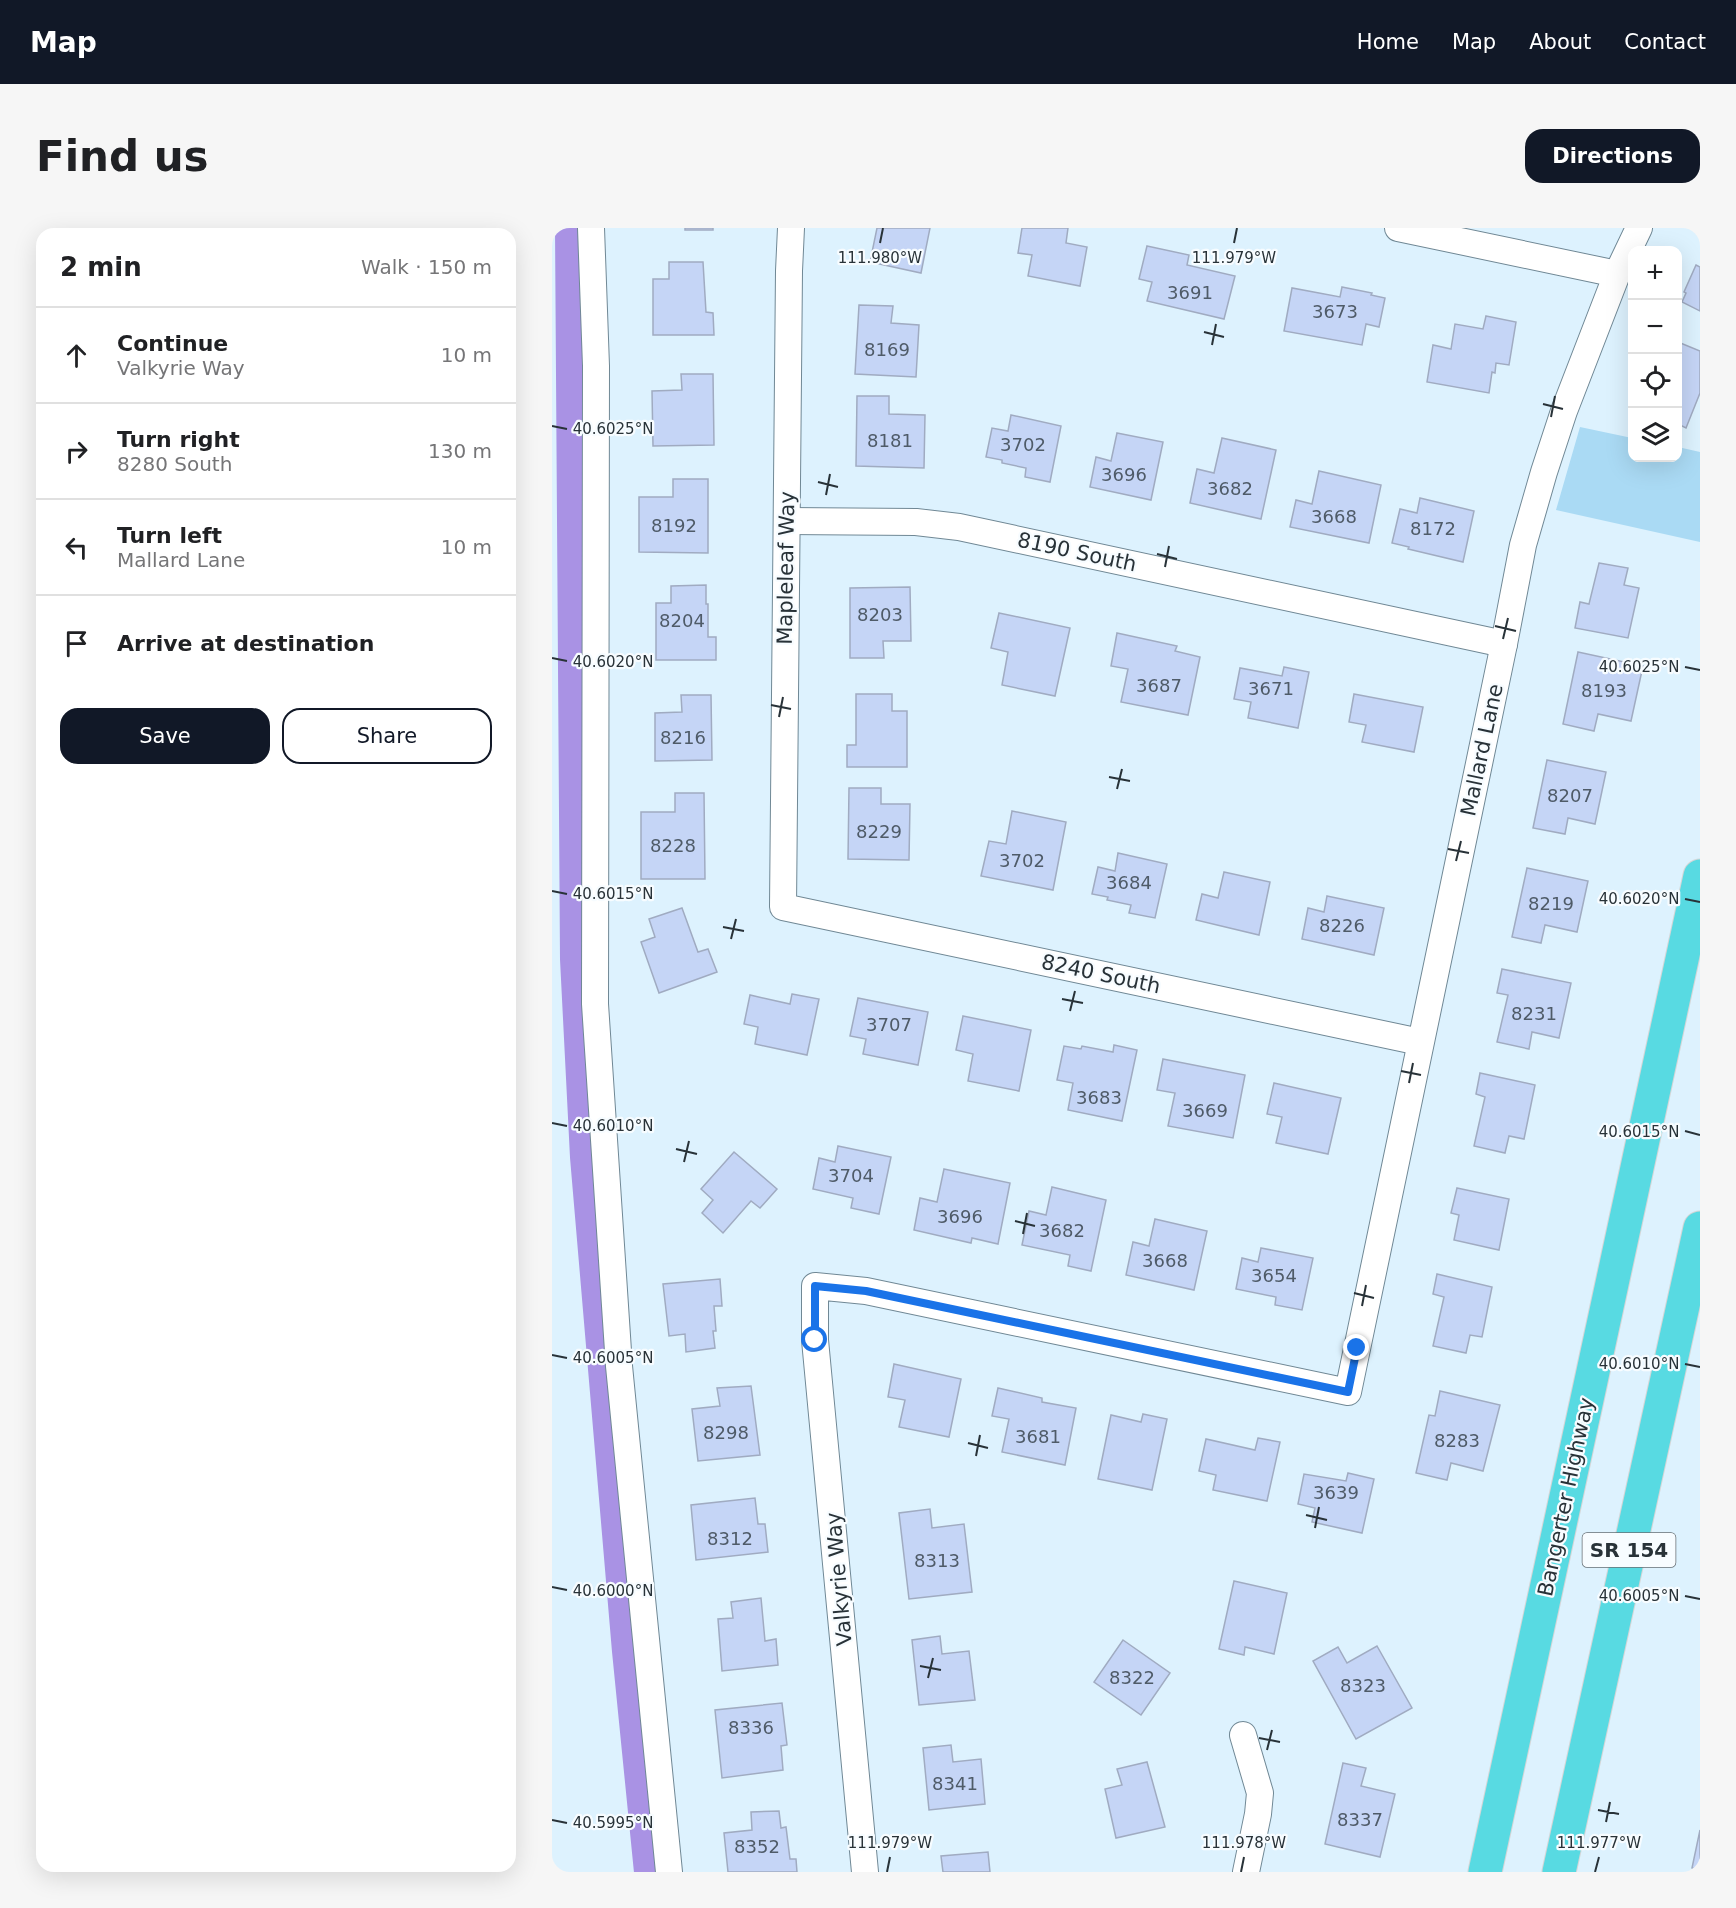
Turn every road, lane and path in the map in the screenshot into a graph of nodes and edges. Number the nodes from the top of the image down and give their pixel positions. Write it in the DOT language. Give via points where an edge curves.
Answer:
graph roads {
  1 [pos="591,228"];
  2 [pos="791,228"];
  3 [pos="1398,228"];
  4 [pos="1639,228"];
  5 [pos="1617,274"];
  6 [pos="787,521"];
  7 [pos="1504,644"];
  8 [pos="1700,876"];
  9 [pos="783,907"];
  10 [pos="1420,1042"];
  11 [pos="1700,1228"];
  12 [pos="815,1286"];
  13 [pos="1243,1735"];
  14 [pos="669,1872"];
  15 [pos="866,1872"];
  16 [pos="1246,1872"];
  17 [pos="1485,1872"];
  18 [pos="1559,1872"];
  1 -- 14 [label="street" via="596,366 595,1004 619,1366"];
  2 -- 6 [label="street, Mapleleaf Way"];
  3 -- 5 [label="street"];
  4 -- 5 [label="street, Mallard Lane"];
  5 -- 7 [label="street, Mallard Lane" via="1544,472 1523,545"];
  6 -- 7 [label="street, 8190 South" via="916,522 958,527"];
  6 -- 9 [label="street, Mapleleaf Way"];
  7 -- 10 [label="street, Mallard Lane"];
  8 -- 17 [label="highway, Bangerter Highway / SR 154"];
  9 -- 10 [label="street, 8240 South"];
  10 -- 12 [label="street, Mallard Lane" via="1348,1392 866,1291"];
  11 -- 18 [label="highway, SR 154"];
  12 -- 15 [label="street, Valkyrie Way" via="815,1340"];
  13 -- 16 [label="street" via="1260,1793"];
}
